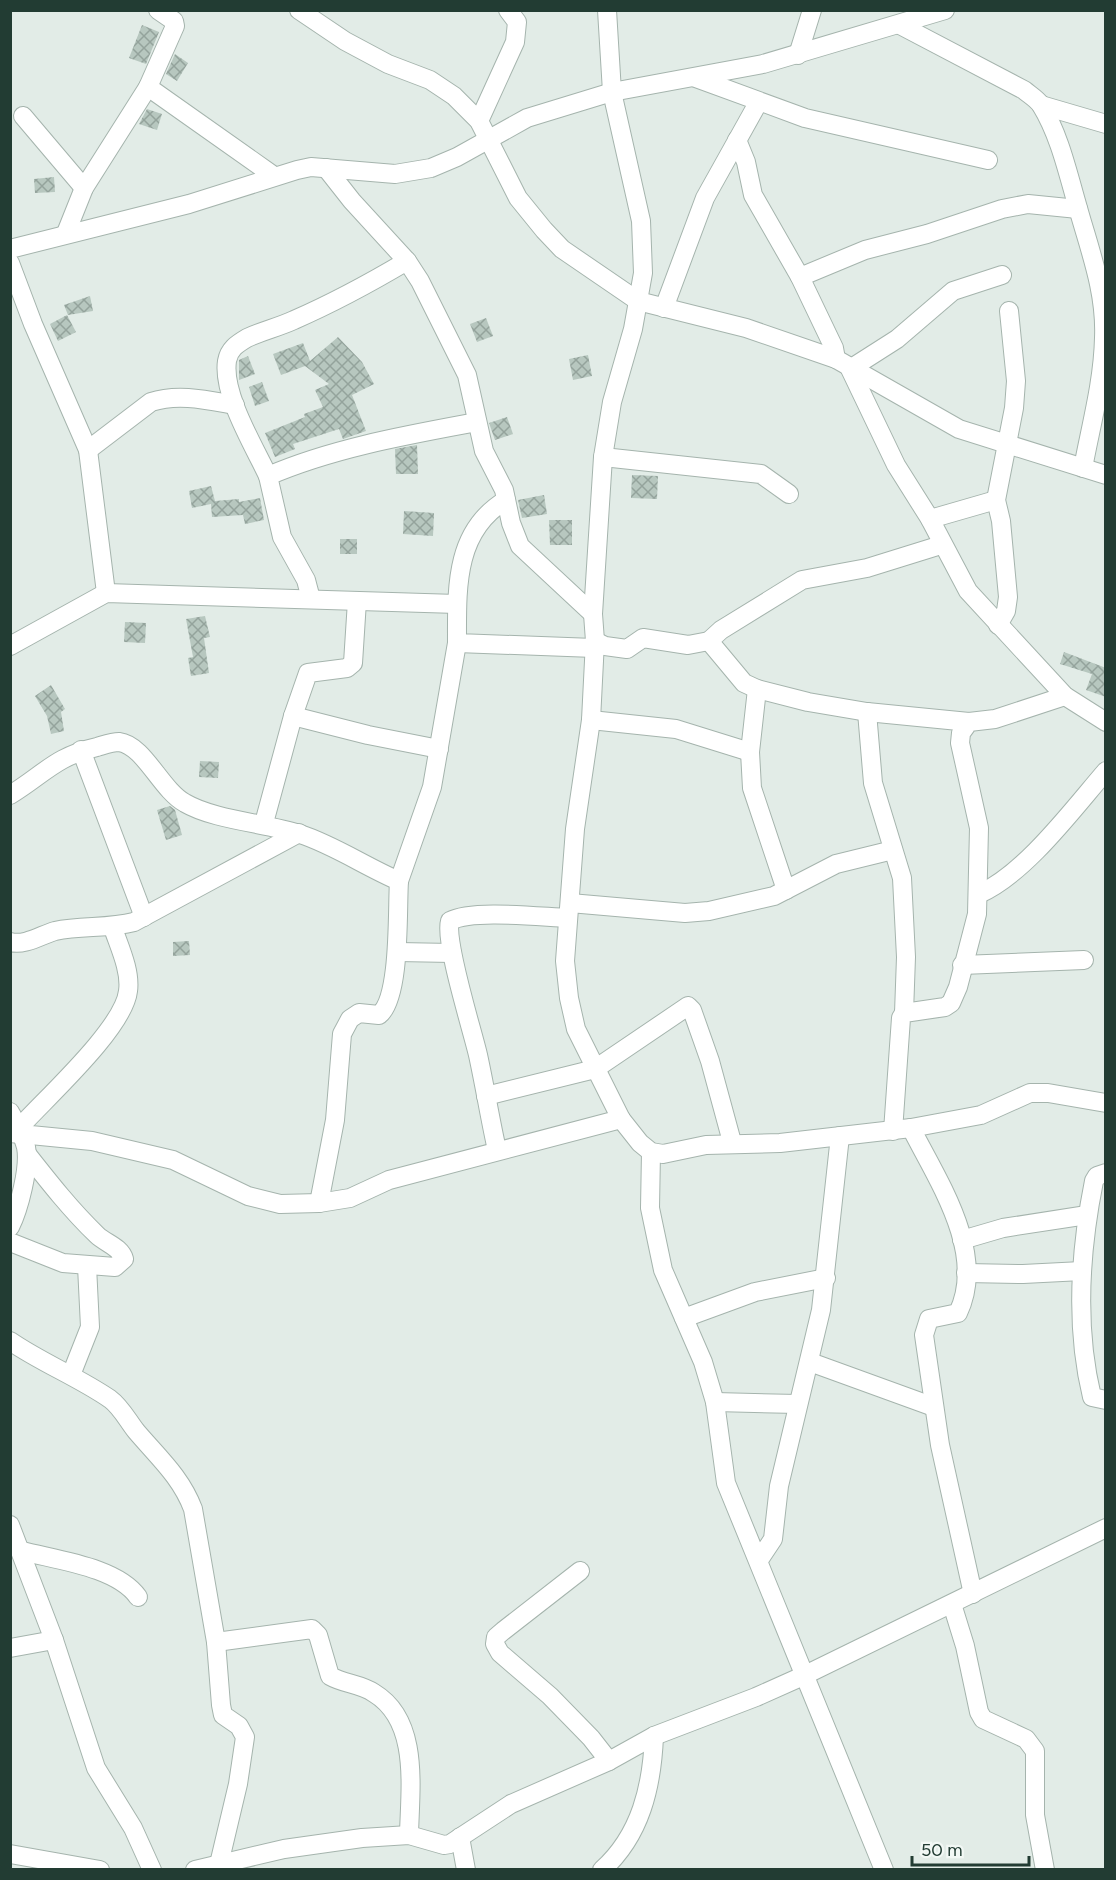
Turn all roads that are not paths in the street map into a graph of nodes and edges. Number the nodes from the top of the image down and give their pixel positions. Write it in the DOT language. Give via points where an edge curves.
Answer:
graph roads {
  1 [pos="158,10"];
  2 [pos="299,10"];
  3 [pos="508,10"];
  4 [pos="608,10"];
  5 [pos="812,10"];
  6 [pos="945,10"];
  7 [pos="900,25"];
  8 [pos="798,54"];
  9 [pos="696,78"];
  10 [pos="148,87"];
  11 [pos="612,92"];
  12 [pos="758,103"];
  13 [pos="1041,105"];
  14 [pos="23,116"];
  15 [pos="479,121"];
  16 [pos="1106,124"];
  17 [pos="487,139"];
  18 [pos="736,140"];
  19 [pos="988,159"];
  20 [pos="326,168"];
  21 [pos="274,176"];
  22 [pos="84,188"];
  23 [pos="1078,209"];
  24 [pos="66,233"];
  25 [pos="1099,248"];
  26 [pos="10,249"];
  27 [pos="407,261"];
  28 [pos="10,263"];
  29 [pos="1002,275"];
  30 [pos="800,277"];
  31 [pos="638,301"];
  32 [pos="664,308"];
  33 [pos="1009,311"];
  34 [pos="843,364"];
  35 [pos="235,405"];
  36 [pos="477,422"];
  37 [pos="1008,443"];
  38 [pos="88,450"];
  39 [pos="603,457"];
  40 [pos="1083,468"];
  41 [pos="1106,475"];
  42 [pos="268,476"];
  43 [pos="789,494"];
  44 [pos="506,500"];
  45 [pos="996,500"];
  46 [pos="930,519"];
  47 [pos="941,545"];
  48 [pos="106,593"];
  49 [pos="310,599"];
  50 [pos="357,601"];
  51 [pos="457,604"];
  52 [pos="593,614"];
  53 [pos="998,625"];
  54 [pos="709,641"];
  55 [pos="457,643"];
  56 [pos="594,645"];
  57 [pos="10,646"];
  58 [pos="758,688"];
  59 [pos="1065,696"];
  60 [pos="867,712"];
  61 [pos="293,716"];
  62 [pos="591,720"];
  63 [pos="969,722"];
  64 [pos="1106,722"];
  65 [pos="439,749"];
  66 [pos="81,750"];
  67 [pos="750,752"];
  68 [pos="1106,771"];
  69 [pos="10,795"];
  70 [pos="264,823"];
  71 [pos="299,833"];
  72 [pos="893,850"];
  73 [pos="399,881"];
  74 [pos="786,890"];
  75 [pos="980,894"];
  76 [pos="569,911"];
  77 [pos="144,917"];
  78 [pos="113,928"];
  79 [pos="10,942"];
  80 [pos="398,952"];
  81 [pos="452,953"];
  82 [pos="1083,960"];
  83 [pos="962,965"];
  84 [pos="904,1013"];
  85 [pos="595,1069"];
  86 [pos="486,1096"];
  87 [pos="1106,1103"];
  88 [pos="621,1119"];
  89 [pos="15,1127"];
  90 [pos="902,1130"];
  91 [pos="840,1136"];
  92 [pos="732,1142"];
  93 [pos="497,1150"];
  94 [pos="651,1152"];
  95 [pos="27,1154"];
  96 [pos="1106,1173"];
  97 [pos="319,1203"];
  98 [pos="1087,1215"];
  99 [pos="10,1227"];
  100 [pos="962,1240"];
  101 [pos="10,1242"];
  102 [pos="87,1266"];
  103 [pos="1082,1271"];
  104 [pos="966,1273"];
  105 [pos="825,1278"];
  106 [pos="684,1318"];
  107 [pos="10,1341"];
  108 [pos="810,1362"];
  109 [pos="71,1375"];
  110 [pos="1106,1400"];
  111 [pos="715,1402"];
  112 [pos="798,1404"];
  113 [pos="934,1407"];
  114 [pos="1106,1528"];
  115 [pos="12,1531"];
  116 [pos="22,1551"];
  117 [pos="759,1560"];
  118 [pos="580,1571"];
  119 [pos="973,1594"];
  120 [pos="138,1597"];
  121 [pos="952,1604"];
  122 [pos="54,1640"];
  123 [pos="216,1642"];
  124 [pos="10,1648"];
  125 [pos="803,1676"];
  126 [pos="654,1736"];
  127 [pos="609,1761"];
  128 [pos="408,1835"];
  129 [pos="460,1837"];
  130 [pos="10,1854"];
  131 [pos="219,1864"];
  132 [pos="100,1869"];
  133 [pos="152,1869"];
  134 [pos="195,1869"];
  135 [pos="466,1869"];
  136 [pos="602,1869"];
  137 [pos="884,1869"];
  138 [pos="1045,1869"];
  1 -- 10 [label="street" via="176,24"];
  2 -- 15 [label="street" via="388,64 430,80 454,96"];
  3 -- 15 [label="street" via="517,22 515,42"];
  4 -- 11 [label="street"];
  5 -- 8 [label="street"];
  6 -- 7 [label="street"];
  7 -- 8 [label="street"];
  7 -- 13 [label="street" via="1024,90"];
  8 -- 9 [label="street"];
  9 -- 11 [label="street"];
  9 -- 12 [label="street"];
  10 -- 21 [label="street"];
  10 -- 22 [label="street"];
  11 -- 17 [label="street" via="527,117"];
  11 -- 31 [label="street" via="641,221 643,273"];
  12 -- 18 [label="street"];
  12 -- 19 [label="street" via="805,118"];
  13 -- 16 [label="street"];
  13 -- 23 [label="street" via="1065,160"];
  14 -- 22 [label="street"];
  15 -- 17 [label="street"];
  17 -- 20 [label="street" via="431,168 395,174"];
  17 -- 31 [label="street" via="518,198 556,242"];
  18 -- 30 [label="street" via="746,162 753,195"];
  18 -- 32 [label="street" via="705,198"];
  20 -- 21 [label="street" via="311,167"];
  20 -- 27 [label="street"];
  21 -- 24 [label="street" via="189,204"];
  22 -- 24 [label="street"];
  23 -- 25 [label="street"];
  23 -- 30 [label="street" via="1028,204 1002,210 865,249"];
  24 -- 26 [label="street"];
  25 -- 40 [label="street" via="1105,336 1101,381"];
  27 -- 35 [label="street" via="358,290 232,348 226,375"];
  27 -- 36 [label="street" via="467,375"];
  28 -- 38 [label="street"];
  29 -- 34 [label="street" via="953,291 897,339"];
  30 -- 34 [label="street"];
  31 -- 32 [label="street"];
  31 -- 39 [label="street" via="612,402"];
  32 -- 34 [label="street" via="746,328"];
  33 -- 37 [label="street" via="1016,381"];
  34 -- 37 [label="street" via="959,429"];
  34 -- 46 [label="street" via="896,465"];
  35 -- 38 [label="street" via="191,398 150,402"];
  35 -- 42 [label="street"];
  36 -- 42 [label="street" via="321,457"];
  36 -- 44 [label="street" via="484,451"];
  37 -- 40 [label="street"];
  37 -- 45 [label="street"];
  38 -- 48 [label="street"];
  39 -- 43 [label="street" via="761,474"];
  39 -- 52 [label="street"];
  40 -- 41 [label="street"];
  42 -- 49 [label="street" via="282,537 306,580"];
  44 -- 51 [label="street" via="487,514 462,556"];
  44 -- 52 [label="street" via="520,546"];
  45 -- 46 [label="street"];
  45 -- 53 [label="street" via="1008,597"];
  46 -- 47 [label="street"];
  47 -- 53 [label="street" via="968,591"];
  47 -- 54 [label="street" via="867,568 802,580"];
  48 -- 49 [label="street"];
  48 -- 57 [label="street"];
  49 -- 50 [label="street"];
  50 -- 51 [label="street"];
  50 -- 61 [label="street" via="353,663 347,668 308,673"];
  51 -- 55 [label="street"];
  52 -- 56 [label="street"];
  53 -- 59 [label="street"];
  54 -- 56 [label="street" via="688,645 643,638 627,649"];
  54 -- 58 [label="street" via="744,683"];
  55 -- 56 [label="street"];
  55 -- 65 [label="street"];
  56 -- 62 [label="street"];
  58 -- 60 [label="street"];
  58 -- 67 [label="street"];
  59 -- 63 [label="street" via="984,722"];
  59 -- 64 [label="street"];
  60 -- 63 [label="street"];
  60 -- 72 [label="street" via="873,783"];
  61 -- 65 [label="street"];
  61 -- 70 [label="street"];
  62 -- 67 [label="street" via="676,729"];
  62 -- 76 [label="street" via="575,829"];
  63 -- 75 [label="street" via="961,733 960,743 979,828"];
  65 -- 73 [label="street" via="423,816"];
  66 -- 69 [label="street" via="49,766 32,783"];
  66 -- 70 [label="street" via="118,742 128,744 170,793 184,803 199,810"];
  66 -- 77 [label="street"];
  67 -- 74 [label="street" via="752,788"];
  68 -- 75 [label="street" via="1033,854"];
  70 -- 71 [label="street"];
  71 -- 73 [label="street"];
  71 -- 77 [label="street"];
  72 -- 74 [label="street" via="836,864"];
  72 -- 84 [label="street" via="902,878 905,908"];
  73 -- 80 [label="street"];
  74 -- 76 [label="street" via="745,905 686,913"];
  75 -- 83 [label="street"];
  76 -- 81 [label="street" via="456,918 450,921 448,929"];
  76 -- 85 [label="street" via="565,961 569,998 576,1029"];
  77 -- 78 [label="street"];
  78 -- 79 [label="street" via="58,930 25,942"];
  78 -- 89 [label="street" via="128,981 125,1007 112,1027"];
  80 -- 81 [label="street"];
  80 -- 97 [label="street" via="386,1008 379,1015 359,1014 350,1019 342,1034 336,1120"];
  81 -- 86 [label="street"];
  82 -- 83 [label="street"];
  83 -- 84 [label="street" via="951,1003"];
  84 -- 90 [label="street" via="898,1036"];
  85 -- 86 [label="street"];
  85 -- 88 [label="street"];
  85 -- 92 [label="street" via="688,1006 710,1061"];
  86 -- 93 [label="street"];
  87 -- 90 [label="street" via="1030,1093 981,1115"];
  88 -- 93 [label="street"];
  88 -- 94 [label="street"];
  89 -- 95 [label="street"];
  89 -- 97 [label="street" via="173,1160 268,1203"];
  90 -- 91 [label="street"];
  90 -- 100 [label="street" via="938,1180"];
  91 -- 92 [label="street" via="780,1143"];
  91 -- 105 [label="street"];
  92 -- 94 [label="street" via="663,1154"];
  93 -- 97 [label="street" via="389,1180 350,1198"];
  94 -- 106 [label="street" via="650,1208 657,1246"];
  95 -- 99 [label="street"];
  95 -- 102 [label="street" via="76,1215 123,1255 121,1264 115,1267"];
  96 -- 98 [label="street" via="1094,1181"];
  98 -- 100 [label="street" via="1003,1227"];
  98 -- 103 [label="street"];
  100 -- 104 [label="street"];
  101 -- 102 [label="street" via="63,1263"];
  102 -- 109 [label="street" via="90,1327"];
  103 -- 104 [label="street"];
  103 -- 110 [label="street" via="1086,1367 1092,1397"];
  104 -- 113 [label="street" via="958,1313 933,1318 925,1324"];
  105 -- 106 [label="street" via="755,1292"];
  105 -- 108 [label="street"];
  106 -- 111 [label="street"];
  107 -- 109 [label="street"];
  108 -- 112 [label="street"];
  108 -- 113 [label="street"];
  109 -- 123 [label="street" via="113,1401 174,1471 188,1495"];
  111 -- 112 [label="street"];
  111 -- 117 [label="street" via="726,1484"];
  112 -- 117 [label="street" via="779,1486 773,1539"];
  113 -- 119 [label="street"];
  114 -- 119 [label="street"];
  115 -- 116 [label="street"];
  116 -- 120 [label="street" via="111,1575"];
  116 -- 122 [label="street"];
  117 -- 125 [label="street"];
  118 -- 127 [label="street" via="503,1631 495,1644 591,1738"];
  119 -- 121 [label="street"];
  121 -- 125 [label="street"];
  121 -- 138 [label="street" via="979,1712 983,1719 1026,1739 1035,1751 1035,1815"];
  122 -- 124 [label="street"];
  122 -- 133 [label="street" via="96,1768 133,1828"];
  123 -- 128 [label="street" via="312,1629 318,1635 330,1676 372,1691 386,1701 401,1722 409,1755"];
  123 -- 131 [label="street" via="224,1715 245,1737"];
  125 -- 126 [label="street"];
  125 -- 137 [label="street"];
  126 -- 127 [label="street"];
  126 -- 136 [label="street" via="653,1770 637,1823 621,1853"];
  127 -- 129 [label="street" via="511,1804"];
  128 -- 129 [label="street" via="444,1845"];
  128 -- 131 [label="street" via="284,1848"];
  129 -- 135 [label="street"];
  130 -- 132 [label="street"];
  131 -- 134 [label="street"];
}
